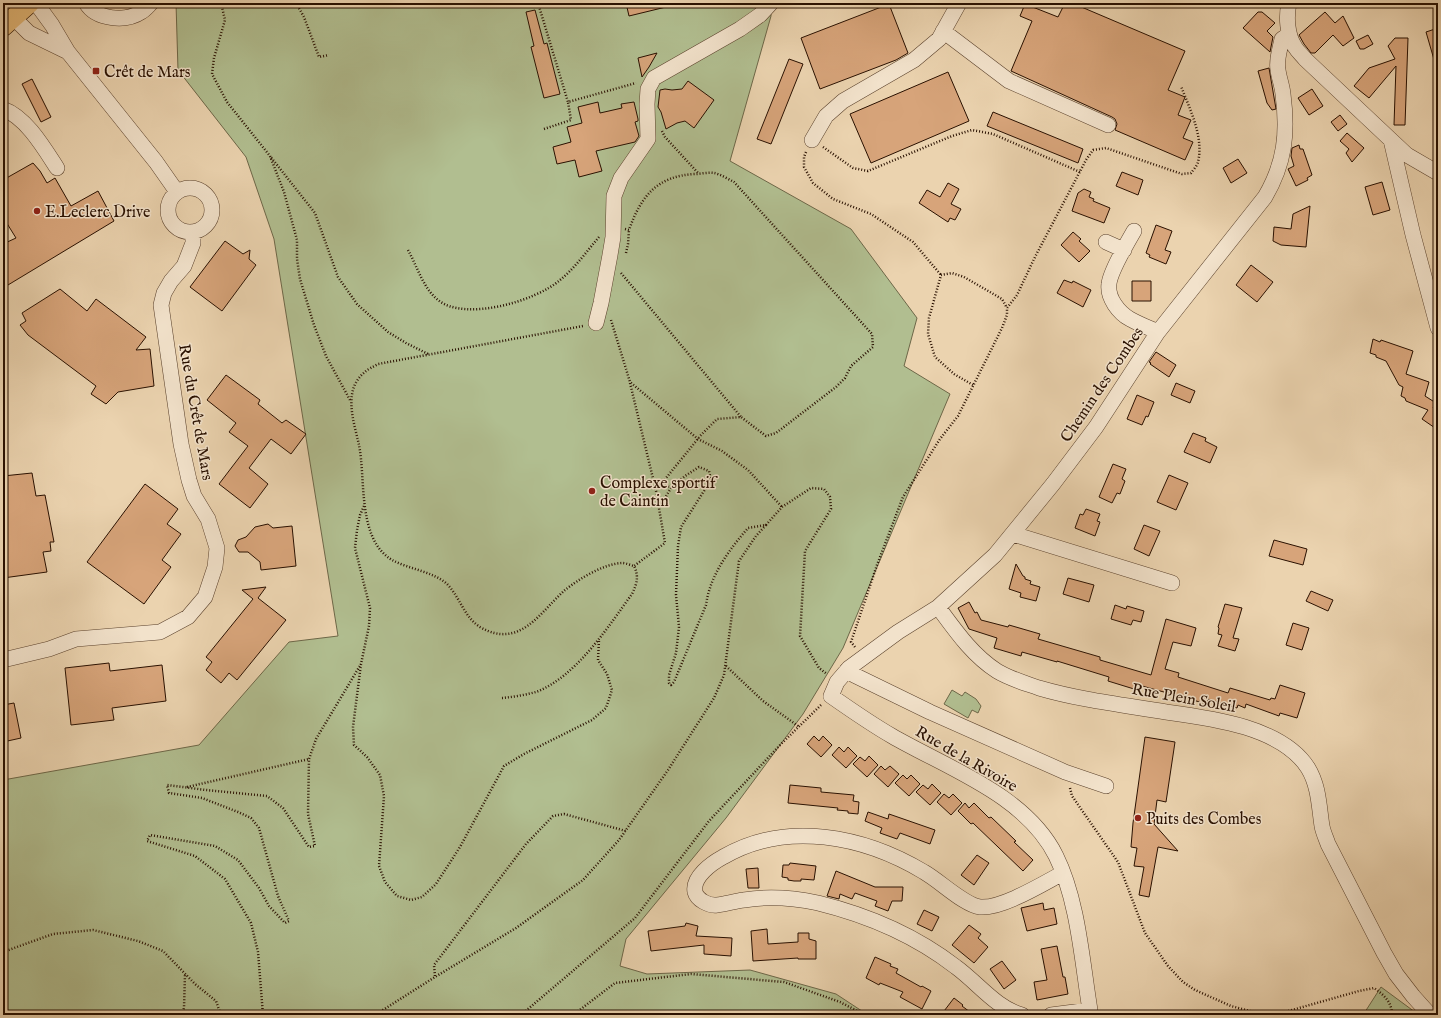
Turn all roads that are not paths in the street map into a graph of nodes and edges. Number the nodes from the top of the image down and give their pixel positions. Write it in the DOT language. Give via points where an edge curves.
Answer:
graph roads {
  1 [pos="30,3"];
  2 [pos="36,3"];
  3 [pos="86,3"];
  4 [pos="95,3"];
  5 [pos="139,3"];
  6 [pos="151,3"];
  7 [pos="771,3"];
  8 [pos="959,3"];
  9 [pos="1289,3"];
  10 [pos="5,25"];
  11 [pos="943,31"];
  12 [pos="1289,34"];
  13 [pos="68,52"];
  14 [pos="3,109"];
  15 [pos="1108,125"];
  16 [pos="812,140"];
  17 [pos="1391,140"];
  18 [pos="57,168"];
  19 [pos="1438,173"];
  20 [pos="177,192"];
  21 [pos="1134,231"];
  22 [pos="193,232"];
  23 [pos="1106,242"];
  24 [pos="1124,250"];
  25 [pos="596,323"];
  26 [pos="1438,328"];
  27 [pos="1158,332"];
  28 [pos="1013,534"];
  29 [pos="1172,582"];
  30 [pos="938,607"];
  31 [pos="3,660"];
  32 [pos="847,670"];
  33 [pos="834,689"];
  34 [pos="1106,786"];
  35 [pos="1063,873"];
  36 [pos="1091,1012"];
  37 [pos="1022,1015"];
  38 [pos="1051,1015"];
  39 [pos="1430,1015"];
  1 -- 10 [label="main road"];
  2 -- 13 [label="street"];
  3 -- 6 [label="street" via="102,16 120,19 141,12"];
  4 -- 5 [label="street" via="102,9 122,12"];
  7 -- 25 [label="street" via="760,15 740,29 654,78 648,89 646,104 648,139 620,178 614,196 613,237"];
  8 -- 11 [label="street"];
  9 -- 12 [label="street"];
  10 -- 13 [label="street" via="29,33"];
  11 -- 15 [label="street" via="1009,81"];
  11 -- 16 [label="street" via="939,39 914,60 843,101 826,116"];
  12 -- 17 [label="street" via="1294,47 1305,59"];
  12 -- 27 [label="street, Chemin des Combes" via="1282,39 1278,68 1283,92 1285,136 1279,170 1274,182 1255,211"];
  13 -- 20 [label="street"];
  14 -- 18 [label="street" via="10,111 33,133"];
  17 -- 19 [label="street" via="1408,156"];
  17 -- 26 [label="street"];
  20 -- 22 [label="street" via="168,206 168,215 177,228"];
  20 -- 22 [label="street" via="192,188 200,190 210,202 211,218 201,230"];
  21 -- 24 [label="street"];
  22 -- 31 [label="street, Rue du Crêt de Mars" via="193,243 184,266 171,281 160,305 181,444 189,480 194,496 208,520 217,548 215,567 205,597 188,617 160,632 76,639 49,649"];
  23 -- 24 [label="street"];
  24 -- 27 [label="street" via="1109,284 1114,304 1130,319"];
  27 -- 28 [label="street, Chemin des Combes" via="1096,427"];
  28 -- 29 [label="street"];
  28 -- 30 [label="street, Chemin des Combes" via="995,555"];
  30 -- 32 [label="street, Chemin des Combes" via="863,656"];
  30 -- 39 [label="street, Rue Plein Soleil" via="978,656 997,671 1019,682 1060,694 1235,723 1279,742 1295,753 1314,780 1322,828 1328,844 1384,953 1396,974"];
  32 -- 33 [label="street, Chemin des Combes"];
  32 -- 34 [label="street" via="930,712 1065,772"];
  33 -- 35 [label="street, Rue de la Rivoire" via="892,736 1007,800 1042,834 1056,855"];
  35 -- 36 [label="street, Rue de la Rivoire" via="1075,916"];
  35 -- 37 [label="street" via="1005,901 981,907 968,904 925,872 897,857 841,840 793,835 746,846 722,857 704,871 697,881 695,891 698,898 706,903 716,905 745,899 794,899 818,903 875,922 940,955 1000,1005"];
  36 -- 38 [label="street"];
}
